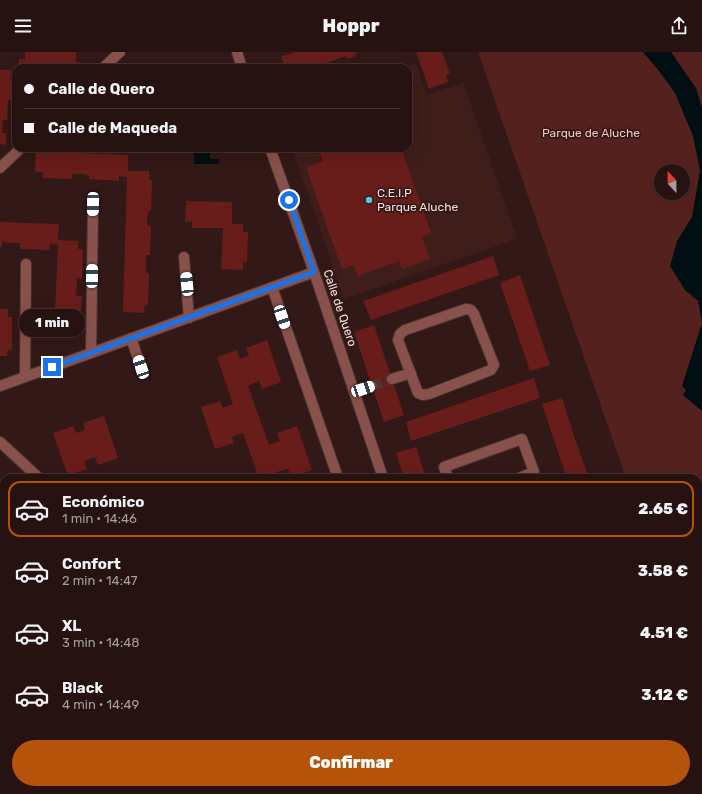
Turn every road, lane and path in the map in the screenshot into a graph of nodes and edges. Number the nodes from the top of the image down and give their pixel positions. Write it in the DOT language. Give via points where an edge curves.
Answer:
graph roads {
  1 [pos="120,52"];
  2 [pos="237,52"];
  3 [pos="107,64"];
  4 [pos="241,64"];
  5 [pos="17,152"];
  6 [pos="271,152"];
  7 [pos="0,168"];
  8 [pos="93,204"];
  9 [pos="184,256"];
  10 [pos="26,264"];
  11 [pos="314,272"];
  12 [pos="272,288"];
  13 [pos="189,318"];
  14 [pos="131,338"];
  15 [pos="91,353"];
  16 [pos="141,367"];
  17 [pos="410,373"];
  18 [pos="25,376"];
  19 [pos="392,379"];
  20 [pos="0,386"];
  21 [pos="372,386"];
  22 [pos="354,392"];
  23 [pos="0,442"];
  24 [pos="35,474"];
  25 [pos="337,474"];
  26 [pos="382,474"];
  27 [pos="447,474"];
  28 [pos="529,474"];
  1 -- 3 [label="street"];
  2 -- 4 [label="street"];
  5 -- 7 [label="street"];
  6 -- 11 [label="street, Calle de Quero"];
  8 -- 15 [label="street"];
  9 -- 13 [label="street"];
  10 -- 18 [label="street"];
  11 -- 12 [label="street"];
  11 -- 22 [label="street, Calle de Quero"];
  12 -- 13 [label="street"];
  12 -- 25 [label="street"];
  13 -- 14 [label="street"];
  14 -- 15 [label="street"];
  14 -- 16 [label="street"];
  15 -- 18 [label="street"];
  17 -- 17 [label="street" via="418,393 423,395 491,370 494,366 471,310 466,309 400,334 398,340"];
  17 -- 19 [label="street"];
  18 -- 20 [label="street"];
  21 -- 22 [label="street"];
  22 -- 26 [label="street, Calle de Quero"];
  23 -- 24 [label="street"];
  27 -- 28 [label="street" via="444,467 522,439 534,472"];
}
